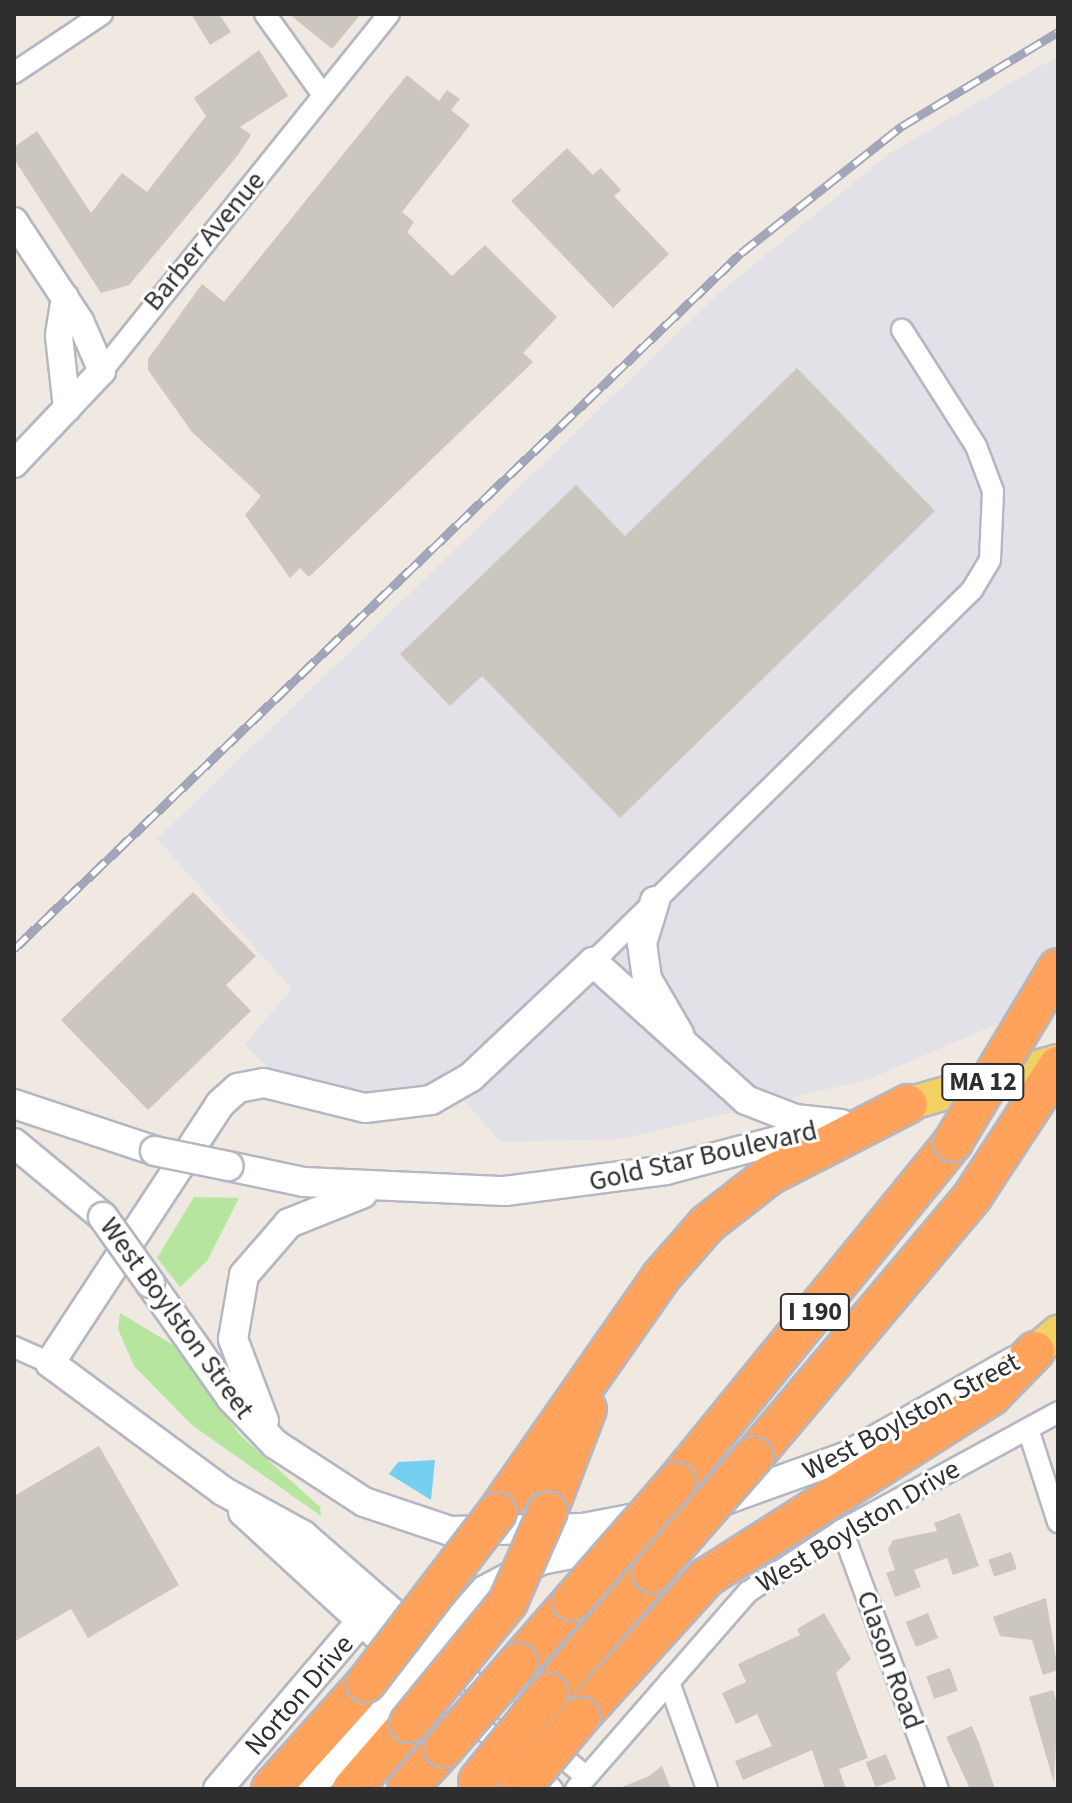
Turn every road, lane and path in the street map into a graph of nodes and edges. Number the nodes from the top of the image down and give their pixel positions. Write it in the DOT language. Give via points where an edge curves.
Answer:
graph roads {
  1 [pos="102,14"];
  2 [pos="265,14"];
  3 [pos="389,14"];
  4 [pos="14,73"];
  5 [pos="323,95"];
  6 [pos="14,221"];
  7 [pos="65,297"];
  8 [pos="902,330"];
  9 [pos="102,371"];
  10 [pos="67,409"];
  11 [pos="14,464"];
  12 [pos="655,901"];
  13 [pos="593,962"];
  14 [pos="1058,968"];
  15 [pos="691,1056"];
  16 [pos="1058,1063"];
  17 [pos="14,1104"];
  18 [pos="908,1104"];
  19 [pos="841,1124"];
  20 [pos="14,1143"];
  21 [pos="394,1190"];
  22 [pos="660,1278"];
  23 [pos="1046,1341"];
  24 [pos="14,1347"];
  25 [pos="50,1363"];
  26 [pos="1058,1412"];
  27 [pos="1028,1429"];
  28 [pos="275,1444"];
  29 [pos="805,1475"];
  30 [pos="1058,1522"];
  31 [pos="842,1530"];
  32 [pos="370,1611"];
  33 [pos="424,1660"];
  34 [pos="669,1682"];
  35 [pos="581,1783"];
  36 [pos="475,1785"];
  37 [pos="218,1789"];
  38 [pos="271,1789"];
  39 [pos="310,1789"];
  40 [pos="352,1789"];
  41 [pos="407,1789"];
  42 [pos="520,1789"];
  43 [pos="552,1789"];
  44 [pos="707,1789"];
  45 [pos="938,1789"];
  1 -- 4 [label="street"];
  2 -- 5 [label="street"];
  3 -- 5 [label="street, Barber Avenue"];
  5 -- 9 [label="street, Barber Avenue"];
  6 -- 7 [label="street"];
  7 -- 9 [label="street"];
  7 -- 10 [label="street" via="59,336"];
  8 -- 12 [label="street" via="976,446 993,491 990,560 972,590"];
  9 -- 10 [label="street, Barber Avenue"];
  10 -- 11 [label="street, Barber Avenue"];
  12 -- 13 [label="street"];
  12 -- 15 [label="main road" via="642,943 647,979"];
  13 -- 15 [label="main road"];
  13 -- 25 [label="main road" via="471,1077 431,1100 365,1108 264,1083 228,1094"];
  14 -- 41 [label="highway, I 190, bridge" via="953,1142 676,1482"];
  15 -- 19 [label="main road" via="756,1105"];
  16 -- 18 [label="main road, Gold Star Boulevard / MA 12"];
  16 -- 36 [label="highway, I 190, bridge" via="1026,1118 923,1258"];
  17 -- 21 [label="main road, Gold Star Boulevard / MA 12, bridge" via="155,1151"];
  18 -- 19 [label="main road, Gold Star Boulevard / MA 12"];
  18 -- 22 [label="highway" via="770,1175 707,1224"];
  19 -- 21 [label="main road, Gold Star Boulevard / MA 12" via="587,1184"];
  20 -- 28 [label="main road, West Boylston Street, bridge" via="103,1217 231,1398"];
  21 -- 28 [label="main road" via="335,1200 301,1216 268,1241 244,1275 233,1339"];
  22 -- 38 [label="highway, bridge" via="497,1512 366,1683"];
  22 -- 40 [label="highway, bridge" via="580,1422 548,1511 501,1613"];
  23 -- 29 [label="main road, West Boylston Street"];
  23 -- 42 [label="highway, bridge" via="991,1396 707,1577"];
  24 -- 25 [label="street, West Boylston Drive"];
  25 -- 32 [label="main road, West Boylston Drive" via="223,1491 303,1535"];
  26 -- 27 [label="street, West Boylston Drive"];
  27 -- 30 [label="street"];
  27 -- 31 [label="street, West Boylston Drive"];
  28 -- 29 [label="main road, West Boylston Street" via="378,1508 487,1534 659,1514"];
  29 -- 33 [label="main road" via="718,1522 523,1567 474,1598"];
  31 -- 34 [label="street, West Boylston Drive" via="748,1592"];
  31 -- 45 [label="street, Clason Road"];
  32 -- 33 [label="main road, West Boylston Drive"];
  32 -- 37 [label="main road, Norton Drive"];
  33 -- 35 [label="street, West Boylston Drive"];
  33 -- 39 [label="main road"];
  33 -- 43 [label="street, West Boylston Drive"];
  34 -- 35 [label="street, West Boylston Drive"];
  34 -- 44 [label="street"];
}
